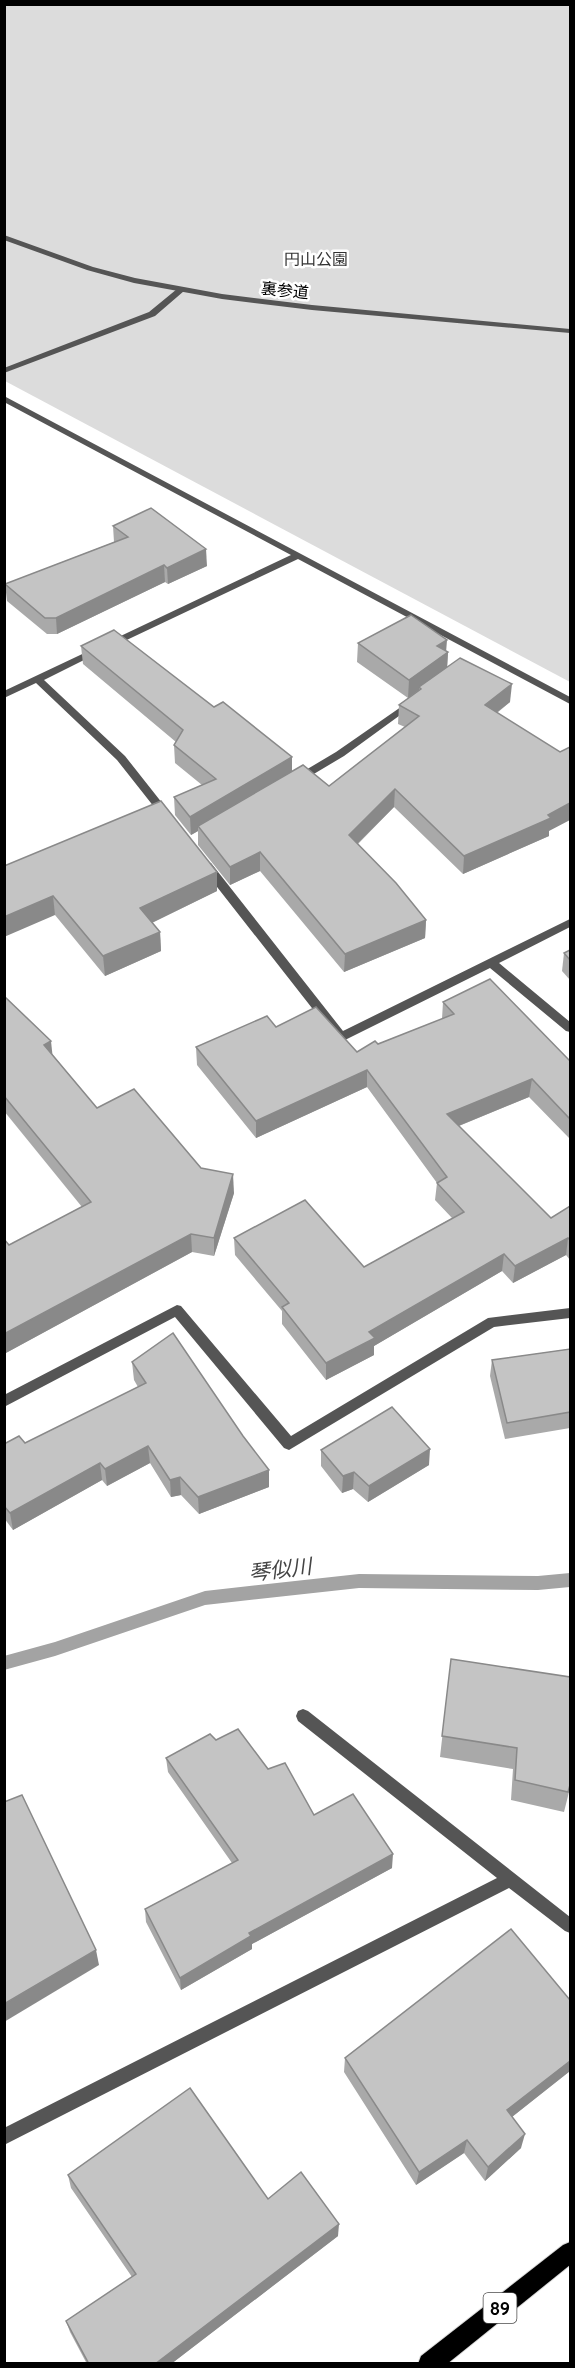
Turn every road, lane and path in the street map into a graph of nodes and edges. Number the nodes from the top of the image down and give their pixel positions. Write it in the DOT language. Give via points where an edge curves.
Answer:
graph roads {
  1 [pos="7,240"];
  2 [pos="180,291"];
  3 [pos="570,331"];
  4 [pos="4,371"];
  5 [pos="4,398"];
  6 [pos="297,556"];
  7 [pos="37,679"];
  8 [pos="422,694"];
  9 [pos="4,695"];
  10 [pos="570,701"];
  11 [pos="290,784"];
  12 [pos="175,826"];
  13 [pos="196,853"];
  14 [pos="570,923"];
  15 [pos="491,963"];
  16 [pos="570,1028"];
  17 [pos="570,1313"];
  18 [pos="4,1402"];
  19 [pos="303,1716"];
  20 [pos="511,1879"];
  21 [pos="570,1926"];
  22 [pos="4,2137"];
  23 [pos="570,2252"];
  24 [pos="429,2364"];
  1 -- 2 [label="street, 裏参道" via="94,270"];
  2 -- 3 [label="street, 裏参道" via="277,304"];
  2 -- 4 [label="street" via="152,314"];
  5 -- 6 [label="street"];
  6 -- 7 [label="street"];
  6 -- 10 [label="street"];
  7 -- 9 [label="street"];
  7 -- 12 [label="street" via="121,758"];
  8 -- 11 [label="street" via="340,754"];
  13 -- 15 [label="street" via="341,1037"];
  14 -- 15 [label="street"];
  15 -- 16 [label="street"];
  17 -- 18 [label="street" via="492,1322 289,1444 177,1310"];
  19 -- 20 [label="street"];
  20 -- 21 [label="street"];
  20 -- 22 [label="street"];
  23 -- 24 [label="main road, 89"];
}
